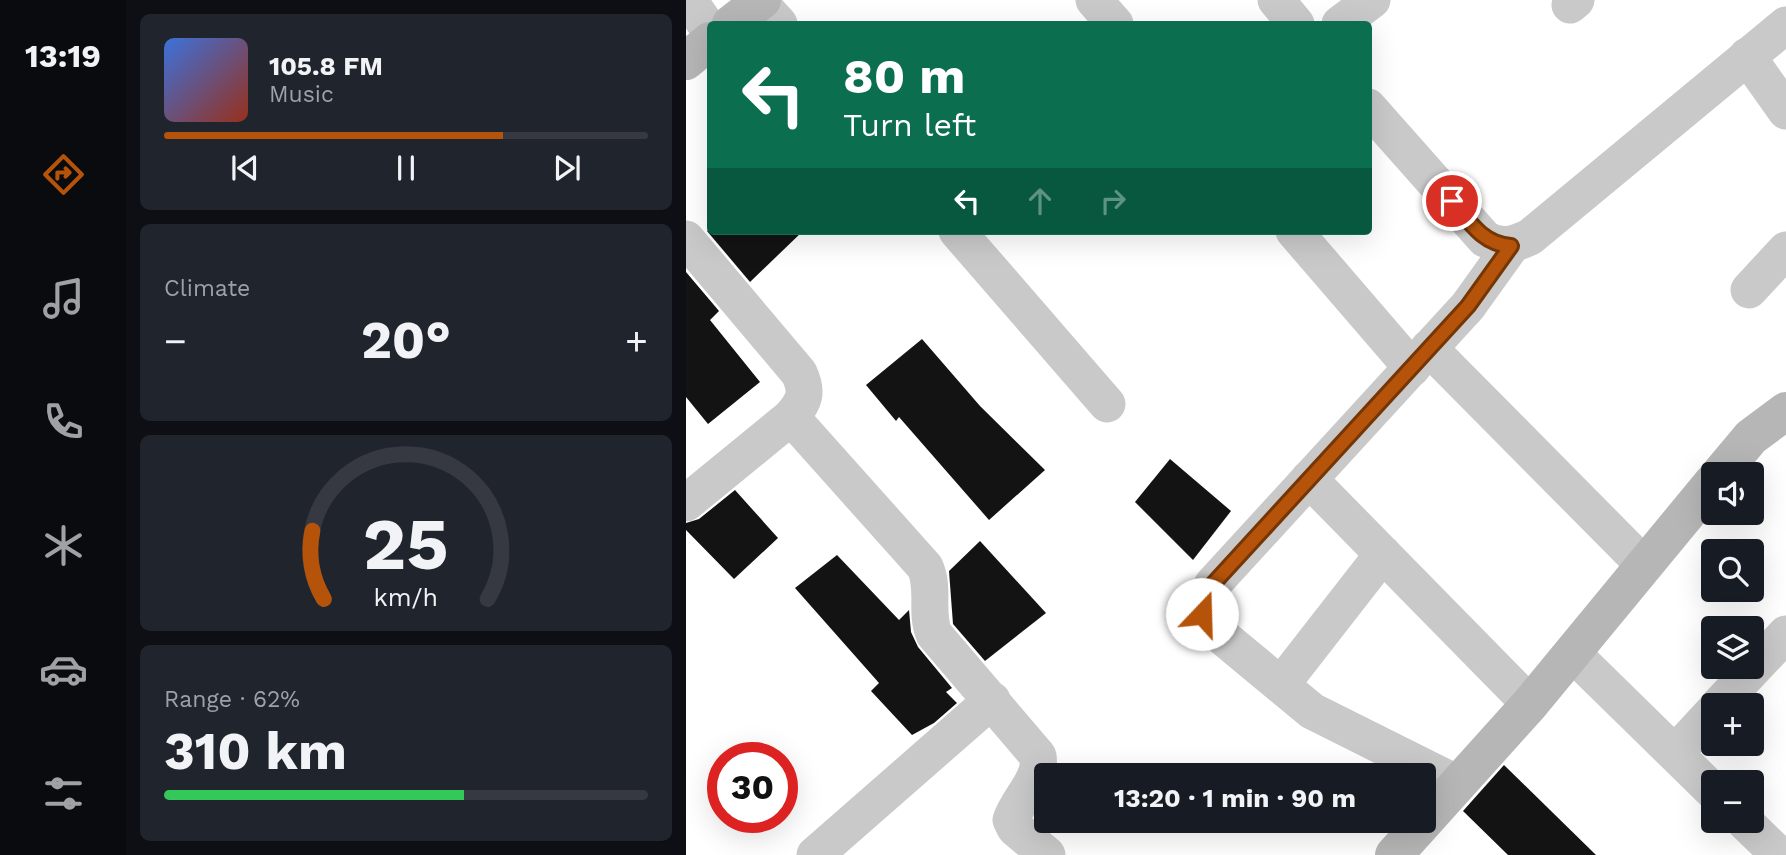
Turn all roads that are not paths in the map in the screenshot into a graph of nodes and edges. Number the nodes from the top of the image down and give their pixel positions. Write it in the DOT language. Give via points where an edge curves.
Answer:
graph roads {
  1 [pos="689,0"];
  2 [pos="1094,0"];
  3 [pos="1276,0"];
  4 [pos="1372,0"];
  5 [pos="1112,21"];
  6 [pos="1294,21"];
  7 [pos="1344,21"];
  8 [pos="1786,25"];
  9 [pos="707,27"];
  10 [pos="707,44"];
  11 [pos="1747,56"];
  12 [pos="686,61"];
  13 [pos="1786,111"];
  14 [pos="1372,112"];
  15 [pos="960,235"];
  16 [pos="1298,235"];
  17 [pos="686,239"];
  18 [pos="1511,246"];
  19 [pos="1786,250"];
  20 [pos="1749,290"];
  21 [pos="1420,358"];
  22 [pos="1107,404"];
  23 [pos="1786,411"];
  24 [pos="791,416"];
  25 [pos="1730,462"];
  26 [pos="1309,479"];
  27 [pos="1701,496"];
  28 [pos="686,503"];
  29 [pos="1383,554"];
  30 [pos="1644,565"];
  31 [pos="1786,634"];
  32 [pos="1572,653"];
  33 [pos="1281,685"];
  34 [pos="1730,693"];
  35 [pos="992,700"];
  36 [pos="1530,704"];
  37 [pos="1701,725"];
  38 [pos="1675,753"];
  39 [pos="1701,778"];
  40 [pos="1458,784"];
  41 [pos="1756,833"];
  42 [pos="816,855"];
  43 [pos="1047,855"];
  44 [pos="1394,855"];
  45 [pos="1779,855"];
  1 -- 9 [label="street"];
  2 -- 5 [label="street"];
  3 -- 6 [label="street"];
  4 -- 7 [label="street"];
  8 -- 11 [label="street"];
  10 -- 12 [label="street"];
  11 -- 13 [label="street"];
  11 -- 18 [label="street" via="1530,237"];
  14 -- 18 [label="street" via="1485,239"];
  15 -- 22 [label="street"];
  16 -- 21 [label="street"];
  17 -- 24 [label="street" via="799,373 806,388 803,404"];
  18 -- 21 [label="street" via="1486,284"];
  19 -- 20 [label="street"];
  21 -- 26 [label="street"];
  21 -- 30 [label="street"];
  23 -- 25 [label="street" via="1751,436"];
  24 -- 28 [label="street"];
  24 -- 35 [label="street" via="925,568 931,586 929,612 934,634"];
  26 -- 29 [label="street"];
  26 -- 33 [label="street" via="1202,600 1202,614 1213,629"];
  27 -- 30 [label="street"];
  29 -- 33 [label="street"];
  29 -- 36 [label="street"];
  30 -- 32 [label="street"];
  31 -- 34 [label="street"];
  32 -- 36 [label="street"];
  32 -- 38 [label="street"];
  33 -- 40 [label="street" via="1312,711"];
  35 -- 42 [label="street"];
  35 -- 43 [label="street" via="1038,756 1035,776 1011,820"];
  36 -- 40 [label="street"];
  37 -- 38 [label="street"];
  38 -- 39 [label="street"];
  40 -- 44 [label="street"];
  41 -- 45 [label="street"];
}
